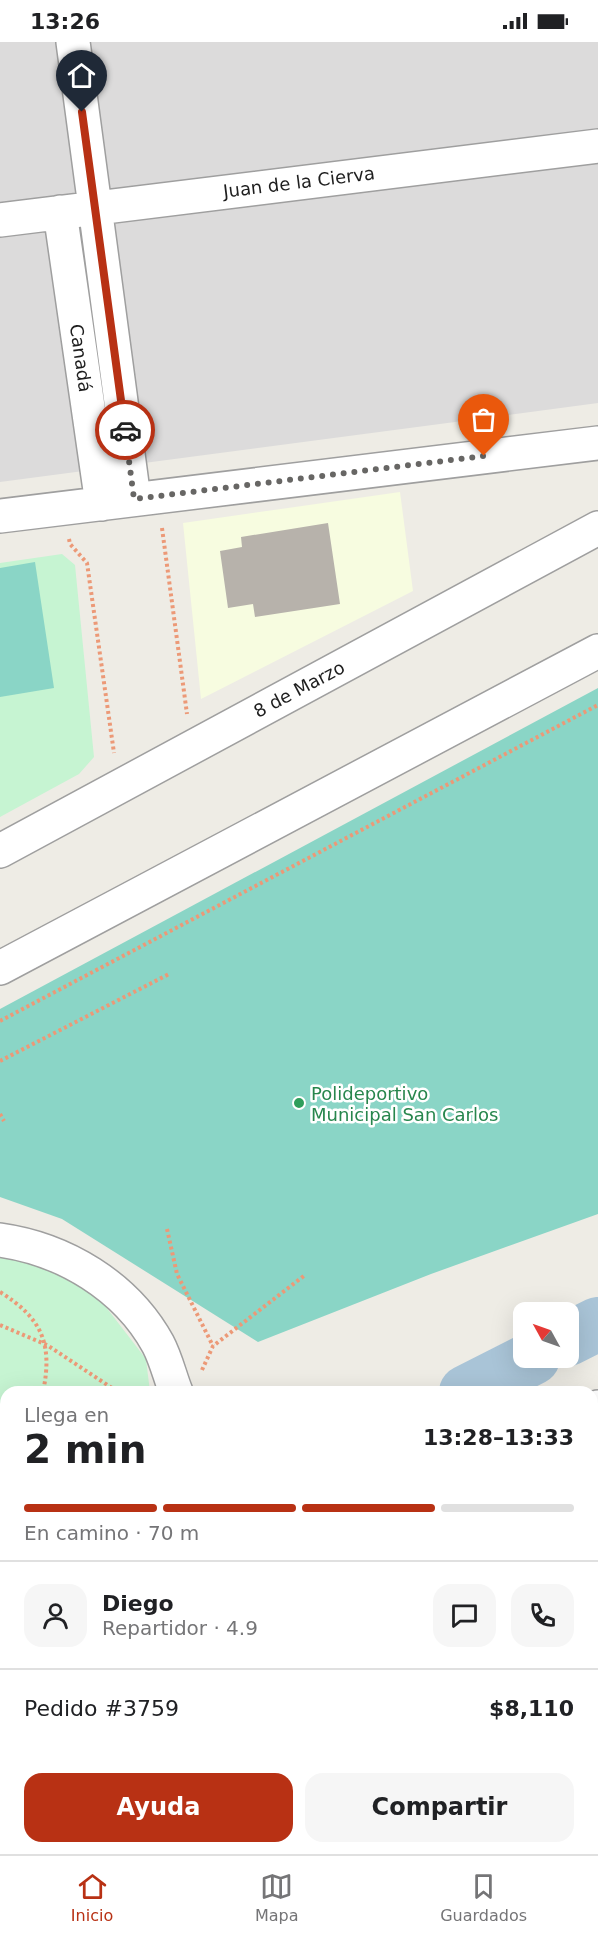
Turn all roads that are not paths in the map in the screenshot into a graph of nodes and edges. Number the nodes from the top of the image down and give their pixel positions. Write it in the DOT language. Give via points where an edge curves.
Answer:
graph roads {
  1 [pos="73,42"];
  2 [pos="598,146"];
  3 [pos="95,207"];
  4 [pos="60,212"];
  5 [pos="0,220"];
  6 [pos="598,443"];
  7 [pos="150,497"];
  8 [pos="102,504"];
  9 [pos="0,516"];
  10 [pos="598,528"];
  11 [pos="598,651"];
  12 [pos="0,852"];
  13 [pos="0,968"];
  14 [pos="0,1240"];
  15 [pos="188,1383"];
  1 -- 3 [label="street, Canadá"];
  2 -- 3 [label="street, Juan de la Cierva"];
  3 -- 4 [label="street, Juan de la Cierva"];
  3 -- 7 [label="street, Canadá"];
  4 -- 5 [label="street, Juan de la Cierva"];
  4 -- 8 [label="street, Canadá"];
  6 -- 7 [label="street"];
  7 -- 8 [label="street"];
  8 -- 9 [label="street"];
  10 -- 12 [label="street, 8 de Marzo"];
  11 -- 13 [label="street"];
  14 -- 15 [label="street" via="32,1245 78,1264 102,1282 129,1306"];
}
